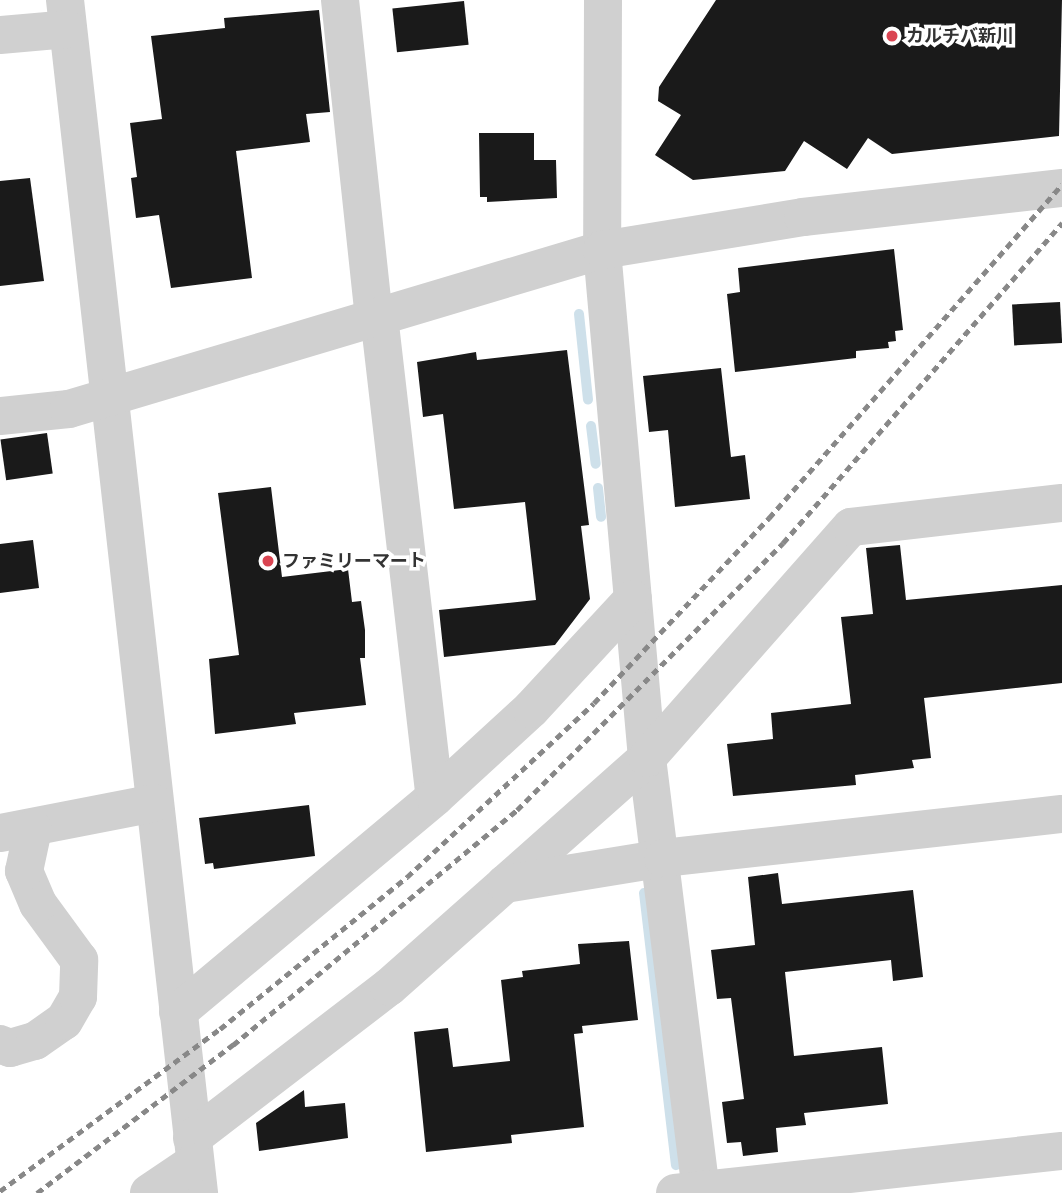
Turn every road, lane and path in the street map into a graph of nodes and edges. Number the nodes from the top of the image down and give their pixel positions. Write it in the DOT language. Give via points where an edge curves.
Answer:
graph roads {
  1 [pos="340,0"];
  2 [pos="603,0"];
  3 [pos="66,15"];
  4 [pos="0,35"];
  5 [pos="1062,188"];
  6 [pos="603,250"];
  7 [pos="376,317"];
  8 [pos="108,396"];
  9 [pos="0,416"];
  10 [pos="1062,503"];
  11 [pos="633,599"];
  12 [pos="647,758"];
  13 [pos="435,797"];
  14 [pos="154,803"];
  15 [pos="1062,814"];
  16 [pos="17,831"];
  17 [pos="663,858"];
  18 [pos="505,884"];
  19 [pos="178,1012"];
  20 [pos="0,1044"];
  21 [pos="1062,1151"];
  22 [pos="195,1164"];
  23 [pos="692,1192"];
  24 [pos="149,1193"];
  1 -- 7 [label="street"];
  2 -- 6 [label="street"];
  3 -- 4 [label="street"];
  3 -- 8 [label="street"];
  5 -- 6 [label="street" via="803,217"];
  6 -- 7 [label="street"];
  6 -- 11 [label="street"];
  7 -- 8 [label="street"];
  7 -- 13 [label="street"];
  8 -- 9 [label="street" via="69,409"];
  8 -- 14 [label="street"];
  10 -- 12 [label="street" via="851,527"];
  11 -- 12 [label="street"];
  11 -- 13 [label="street" via="531,709"];
  12 -- 17 [label="street"];
  12 -- 18 [label="street"];
  13 -- 19 [label="street"];
  14 -- 16 [label="street"];
  14 -- 19 [label="street"];
  15 -- 17 [label="street"];
  16 -- 20 [label="street" via="23,871 38,904 79,960 78,997 64,1021 35,1041 10,1048"];
  17 -- 18 [label="street"];
  17 -- 23 [label="street"];
  18 -- 22 [label="street"];
  19 -- 22 [label="street"];
  21 -- 23 [label="street"];
  22 -- 24 [label="street"];
}
